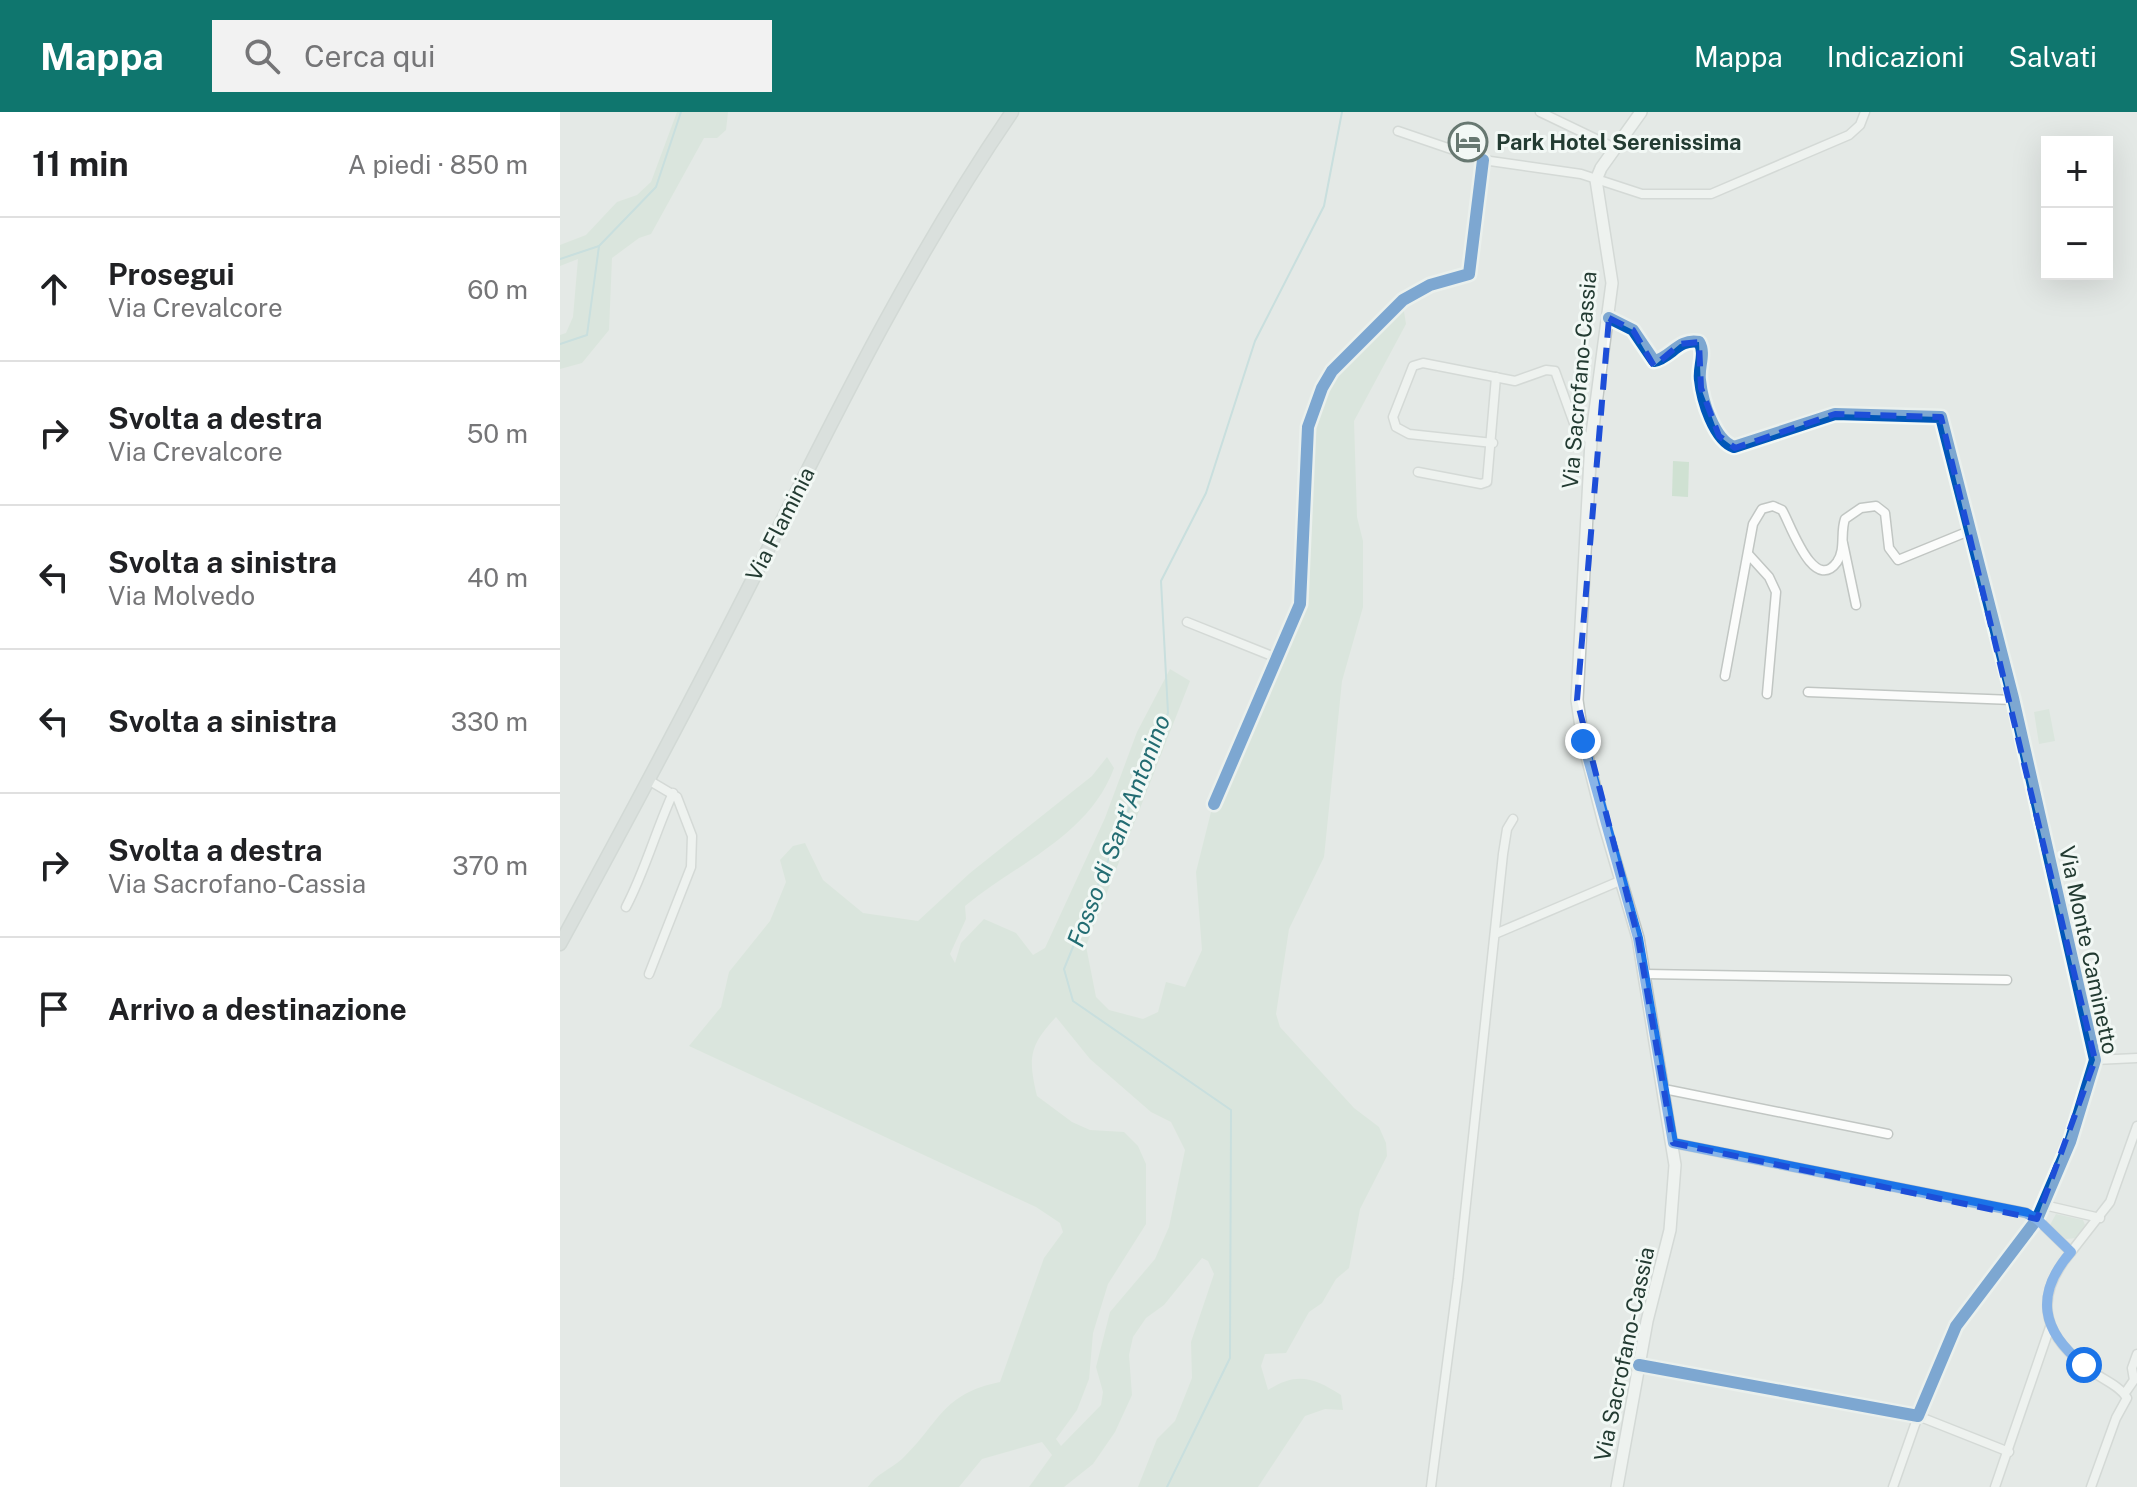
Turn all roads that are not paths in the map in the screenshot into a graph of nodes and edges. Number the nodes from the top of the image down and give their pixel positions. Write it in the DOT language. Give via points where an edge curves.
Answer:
graph roads {
  1 [pos="1012,112"];
  2 [pos="1540,112"];
  3 [pos="1865,112"];
  4 [pos="1638,116"];
  5 [pos="1398,131"];
  6 [pos="1615,148"];
  7 [pos="1483,160"];
  8 [pos="1596,180"];
  9 [pos="1609,318"];
  10 [pos="1496,377"];
  11 [pos="1591,441"];
  12 [pos="1493,443"];
  13 [pos="1418,472"];
  14 [pos="1969,531"];
  15 [pos="1843,543"];
  16 [pos="1749,555"];
  17 [pos="1856,605"];
  18 [pos="1187,622"];
  19 [pos="1277,658"];
  20 [pos="1725,676"];
  21 [pos="1808,692"];
  22 [pos="1767,694"];
  23 [pos="2013,700"];
  24 [pos="650,781"];
  25 [pos="673,793"];
  26 [pos="1214,804"];
  27 [pos="1513,819"];
  28 [pos="1622,880"];
  29 [pos="626,907"];
  30 [pos="1495,934"];
  31 [pos="560,944"];
  32 [pos="649,974"];
  33 [pos="1645,974"];
  34 [pos="2007,980"];
  35 [pos="2137,1058"];
  36 [pos="2095,1060"];
  37 [pos="1664,1089"];
  38 [pos="2137,1126"];
  39 [pos="1888,1134"];
  40 [pos="1673,1143"];
  41 [pos="2044,1205"];
  42 [pos="2100,1218"];
  43 [pos="2037,1219"];
  44 [pos="2071,1252"];
  45 [pos="2051,1327"];
  46 [pos="2137,1354"];
  47 [pos="1639,1365"];
  48 [pos="2127,1390"];
  49 [pos="2137,1395"];
  50 [pos="1918,1416"];
  51 [pos="2009,1452"];
  52 [pos="1431,1487"];
  53 [pos="1617,1487"];
  54 [pos="1893,1487"];
  55 [pos="1995,1487"];
  56 [pos="2091,1487"];
  1 -- 24 [label="main road, Via Flaminia" via="931,236 875,337"];
  2 -- 6 [label="street"];
  3 -- 8 [label="street" via="1849,135 1711,194 1642,194"];
  4 -- 6 [label="street"];
  5 -- 7 [label="street"];
  6 -- 8 [label="street"];
  7 -- 8 [label="street"];
  7 -- 19 [label="street" via="1469,274 1430,285 1403,300 1332,371 1322,388 1306,439 1302,594"];
  8 -- 9 [label="street, Via Sacrofano-Cassia" via="1611,270"];
  9 -- 11 [label="street, Via Sacrofano-Cassia"];
  9 -- 14 [label="street, Via Monte Caminetto" via="1633,330 1654,361 1685,342 1699,342 1701,388 1719,436 1734,447 1835,414 1941,417"];
  10 -- 11 [label="street" via="1523,380 1555,371 1576,429"];
  10 -- 12 [label="street"];
  10 -- 12 [label="street" via="1417,364 1409,371 1393,417 1396,427 1409,434"];
  11 -- 28 [label="street, Via Sacrofano-Cassia" via="1577,700 1583,741"];
  12 -- 13 [label="street" via="1485,484"];
  14 -- 15 [label="street" via="1898,560 1889,548 1888,517 1879,507 1869,507 1845,519"];
  14 -- 23 [label="street, Via Monte Caminetto"];
  15 -- 16 [label="street" via="1834,565 1817,566 1800,549 1784,513 1769,507 1754,520"];
  15 -- 17 [label="street"];
  16 -- 20 [label="street"];
  16 -- 22 [label="street" via="1776,592"];
  18 -- 19 [label="street"];
  19 -- 26 [label="street"];
  21 -- 23 [label="street"];
  23 -- 36 [label="street, Via Monte Caminetto"];
  24 -- 25 [label="street"];
  24 -- 31 [label="main road, Via Flaminia"];
  25 -- 29 [label="street"];
  25 -- 32 [label="street" via="690,827 693,856"];
  27 -- 30 [label="street" via="1506,835"];
  28 -- 30 [label="street"];
  28 -- 33 [label="street, Via Sacrofano-Cassia"];
  30 -- 52 [label="street"];
  33 -- 34 [label="street"];
  33 -- 37 [label="street, Via Sacrofano-Cassia"];
  35 -- 36 [label="street"];
  36 -- 41 [label="street, Via Monte Caminetto"];
  37 -- 39 [label="street"];
  37 -- 40 [label="street, Via Sacrofano-Cassia"];
  38 -- 42 [label="street"];
  40 -- 43 [label="street"];
  40 -- 47 [label="street, Via Sacrofano-Cassia" via="1670,1230"];
  41 -- 42 [label="street"];
  41 -- 43 [label="street, Via Monte Caminetto"];
  42 -- 44 [label="street"];
  43 -- 44 [label="street"];
  43 -- 50 [label="street, Via Monte Caminetto" via="1956,1326"];
  44 -- 45 [label="street" via="2048,1290"];
  45 -- 48 [label="street" via="2072,1355"];
  45 -- 51 [label="street"];
  46 -- 48 [label="street"];
  47 -- 50 [label="street"];
  47 -- 53 [label="street, Via Sacrofano-Cassia"];
  48 -- 49 [label="street"];
  48 -- 56 [label="street"];
  50 -- 51 [label="street"];
  50 -- 54 [label="street, Via Monte Caminetto"];
  51 -- 55 [label="street"];
}
